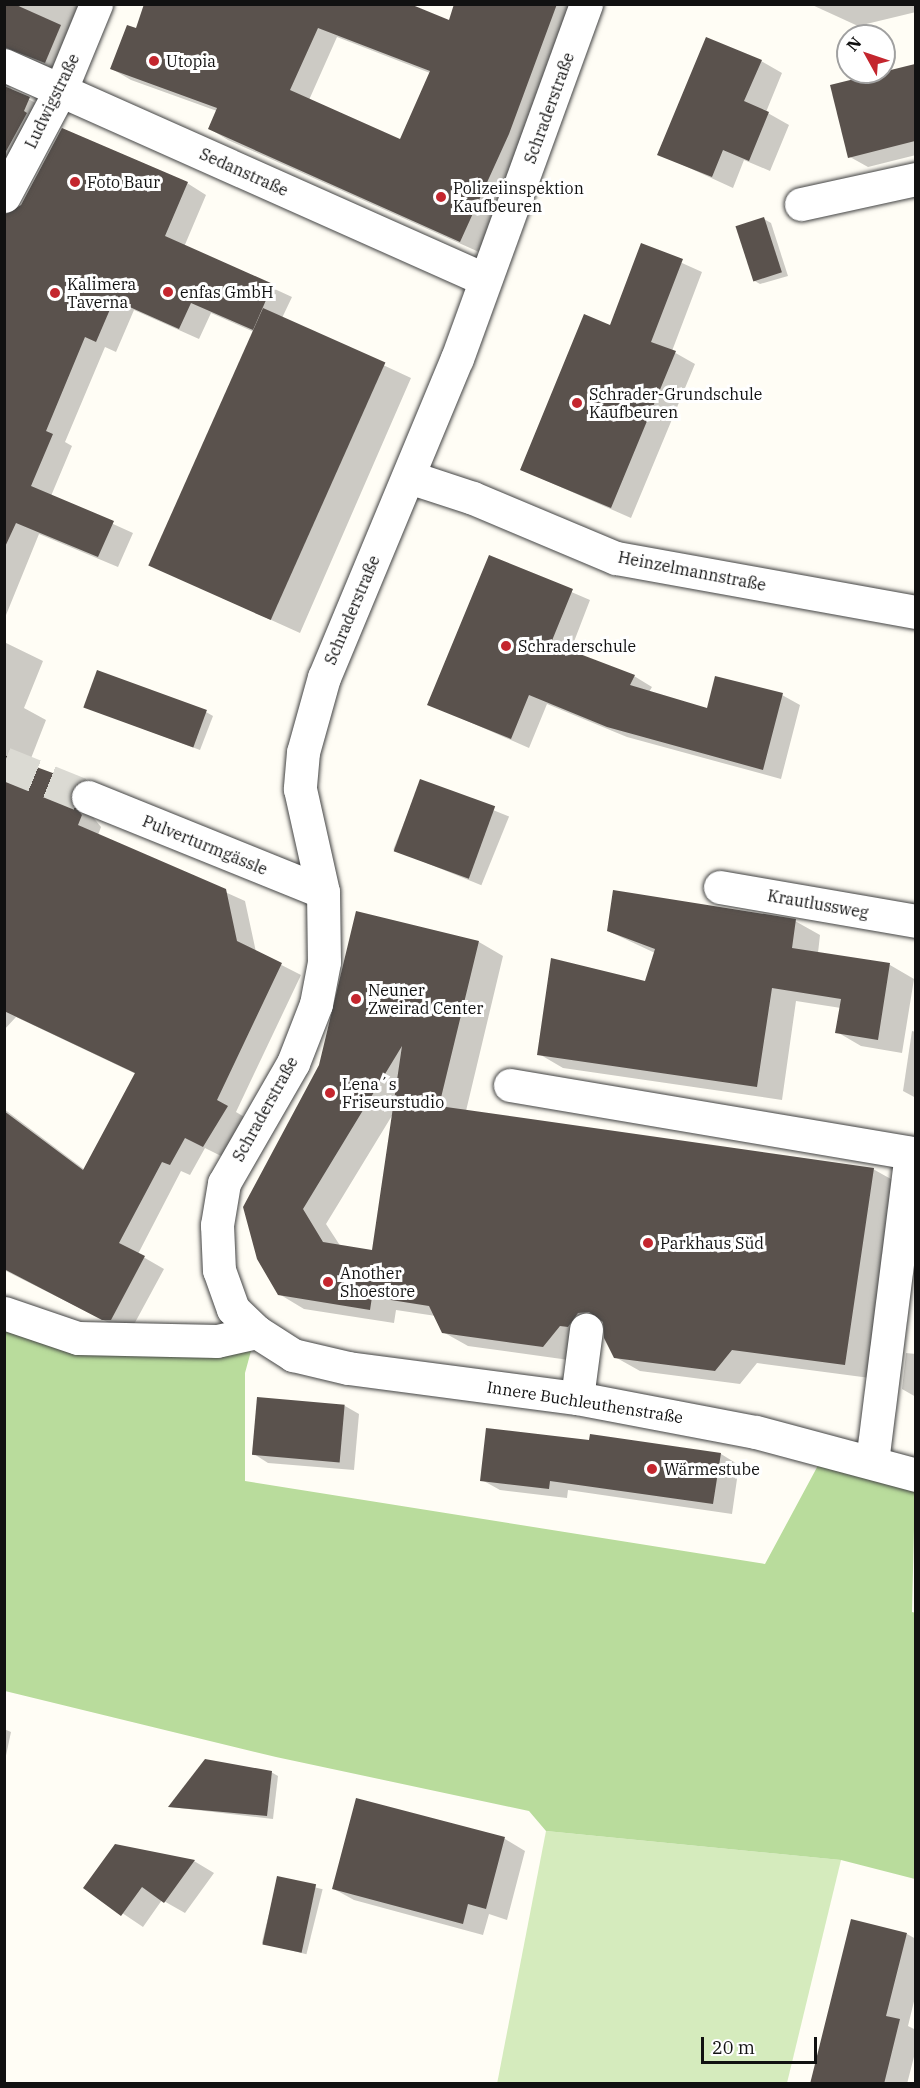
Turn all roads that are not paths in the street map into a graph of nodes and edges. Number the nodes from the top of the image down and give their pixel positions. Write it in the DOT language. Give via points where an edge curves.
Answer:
graph roads {
  1 [pos="96,4"];
  2 [pos="586,4"];
  3 [pos="4,65"];
  4 [pos="61,89"];
  5 [pos="915,180"];
  6 [pos="4,196"];
  7 [pos="801,204"];
  8 [pos="484,279"];
  9 [pos="409,477"];
  10 [pos="915,612"];
  11 [pos="88,797"];
  12 [pos="720,887"];
  13 [pos="323,892"];
  14 [pos="915,921"];
  15 [pos="510,1085"];
  16 [pos="217,1225"];
  17 [pos="4,1313"];
  18 [pos="586,1330"];
  19 [pos="257,1332"];
  20 [pos="577,1398"];
  21 [pos="872,1462"];
  22 [pos="915,1475"];
  1 -- 4 [label="street, Ludwigstraße"];
  2 -- 8 [label="street, Schraderstraße"];
  3 -- 4 [label="street, Sedanstraße"];
  4 -- 6 [label="street, Ludwigstraße"];
  4 -- 8 [label="street, Sedanstraße"];
  5 -- 7 [label="street"];
  8 -- 9 [label="street, Schraderstraße"];
  9 -- 10 [label="street, Heinzelmannstraße" via="473,498 616,558"];
  9 -- 13 [label="street, Schraderstraße" via="324,677 303,752 300,789"];
  11 -- 13 [label="street, Pulverturmgässle"];
  12 -- 14 [label="street, Krautlussweg"];
  13 -- 16 [label="street, Schraderstraße" via="324,962 316,1004 293,1063 224,1183"];
  15 -- 21 [label="street" via="911,1153"];
  16 -- 19 [label="street, Innere Buchleuthenstraße" via="219,1270 233,1309"];
  17 -- 19 [label="street" via="78,1338 217,1341"];
  18 -- 20 [label="street"];
  19 -- 20 [label="street, Innere Buchleuthenstraße" via="293,1355 348,1368"];
  20 -- 21 [label="street, Innere Buchleuthenstraße" via="756,1432"];
  21 -- 22 [label="street, Innere Buchleuthenstraße"];
}
